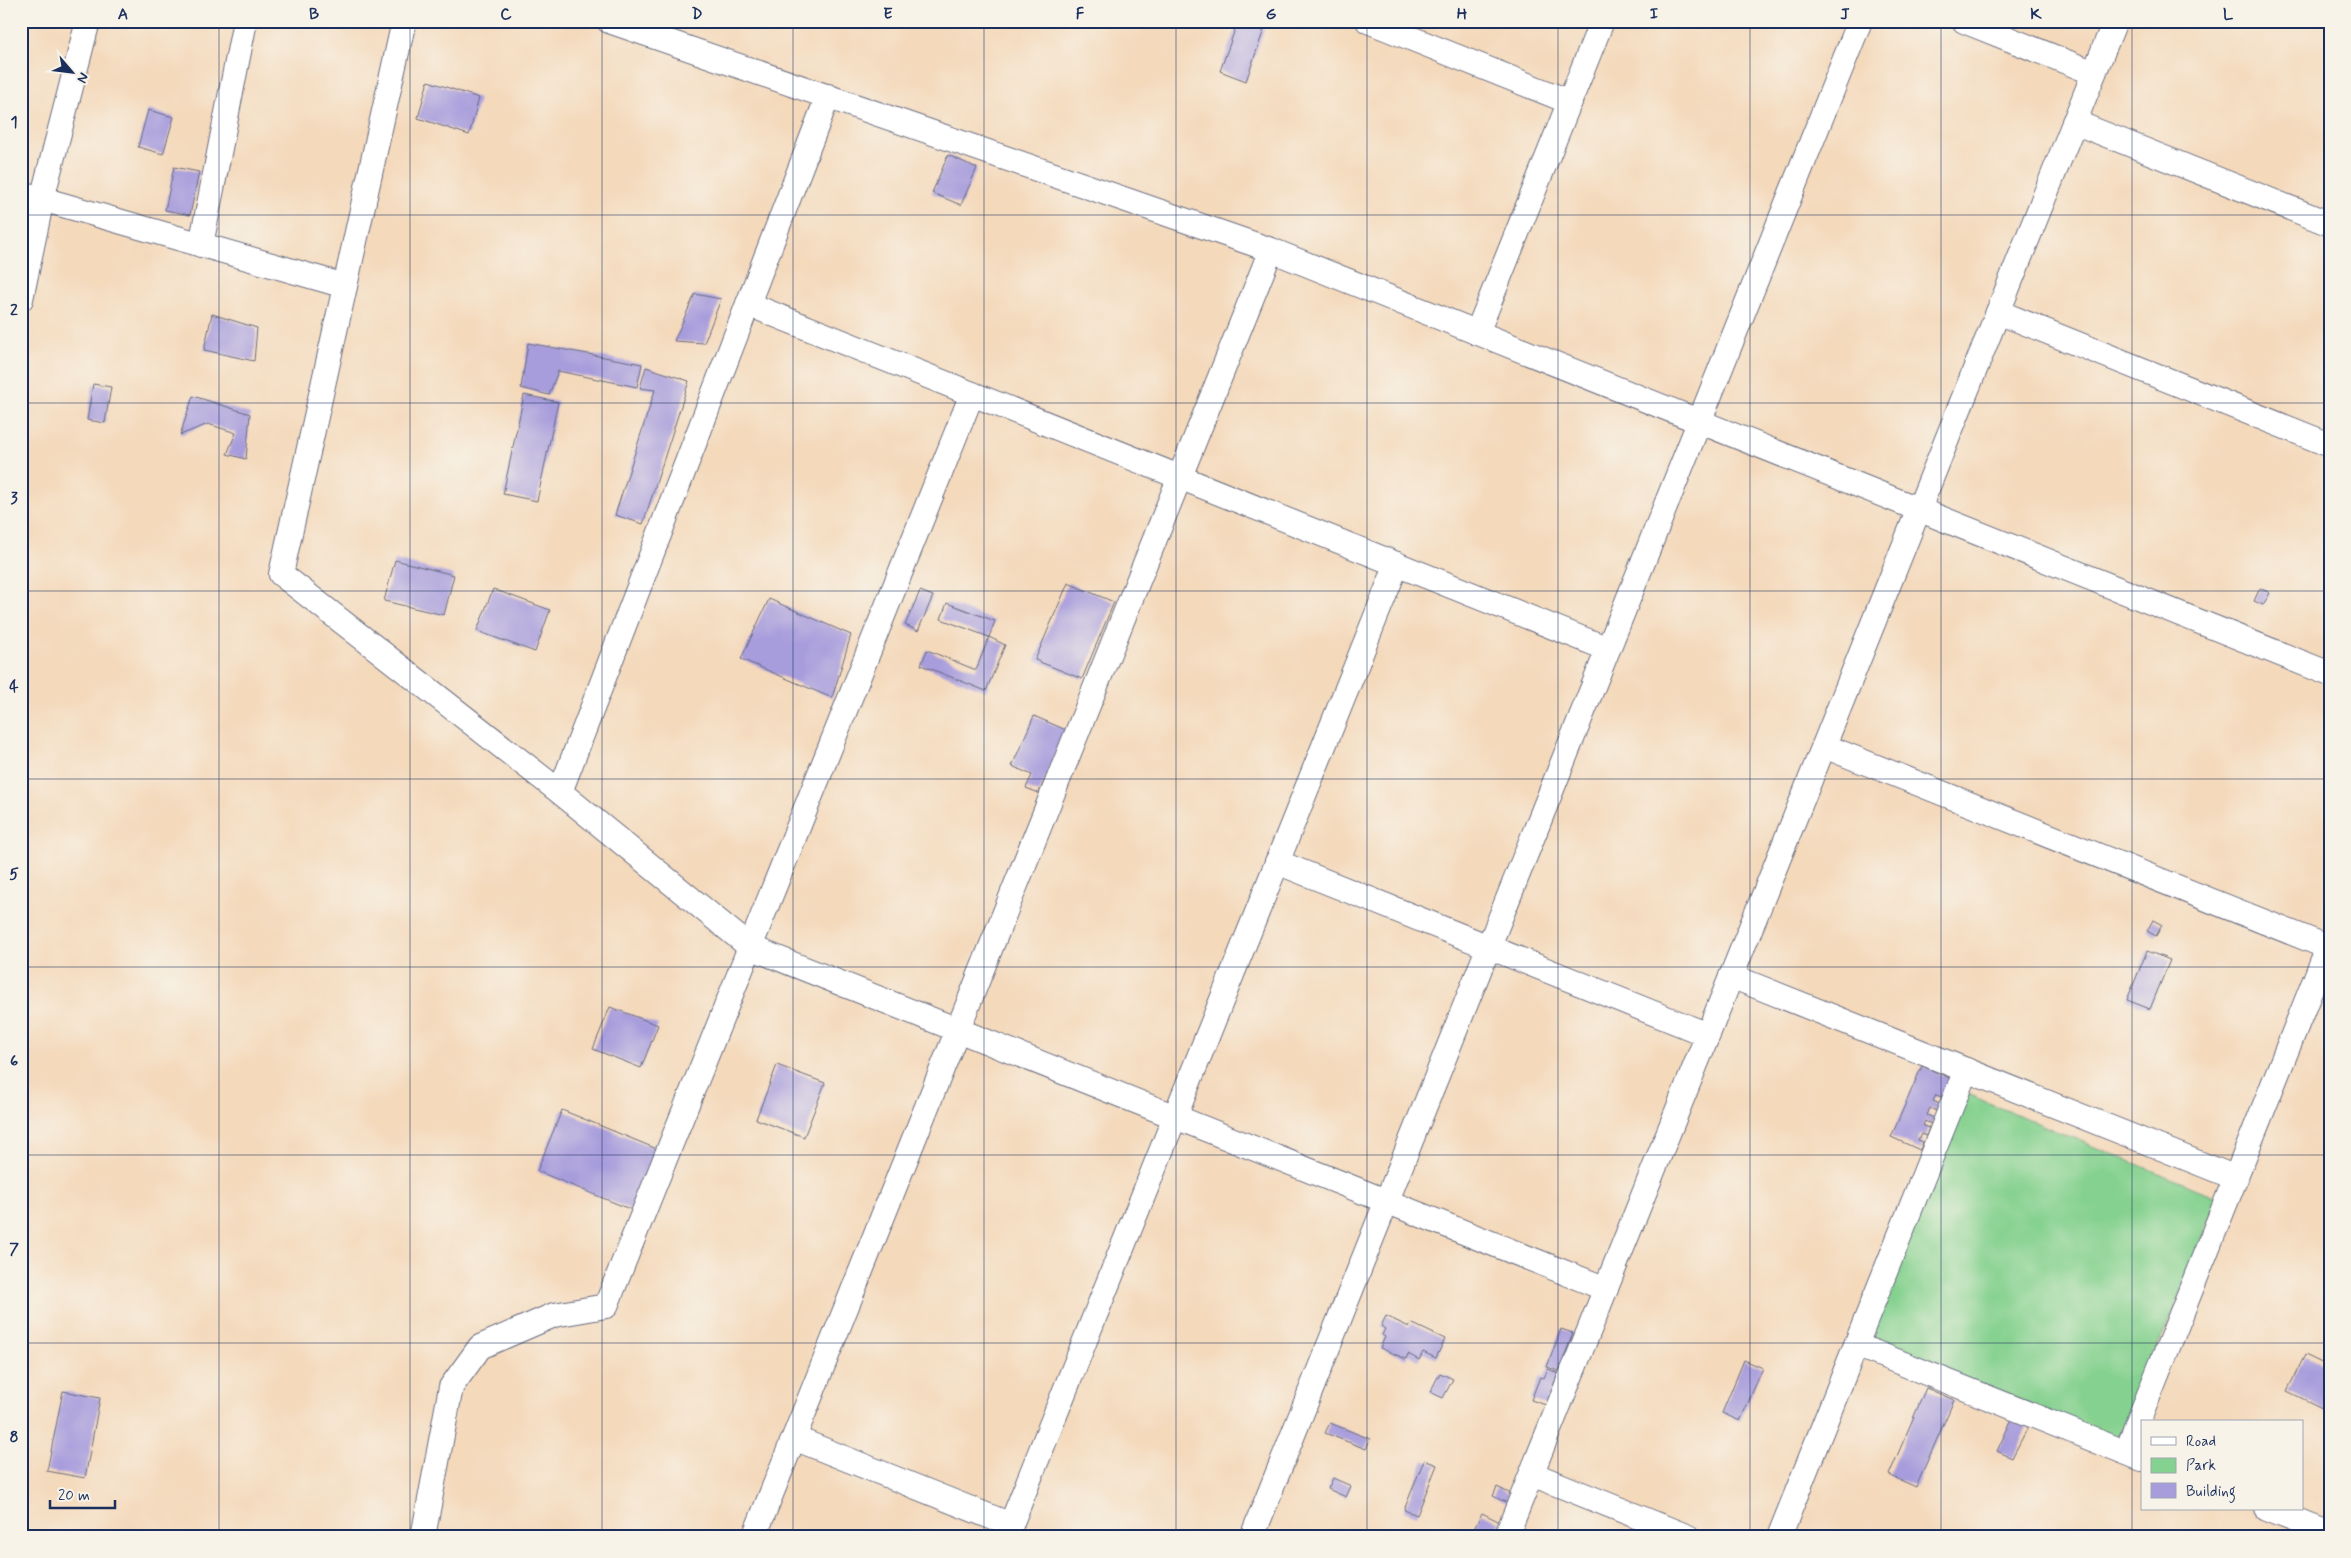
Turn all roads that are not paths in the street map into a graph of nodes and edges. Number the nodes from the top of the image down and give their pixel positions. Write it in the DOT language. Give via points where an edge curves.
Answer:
graph roads {
  1 [pos="88,21"];
  2 [pos="245,21"];
  3 [pos="404,21"];
  4 [pos="609,21"];
  5 [pos="1368,21"];
  6 [pos="1602,21"];
  7 [pos="1860,21"];
  8 [pos="1964,21"];
  9 [pos="2115,21"];
  10 [pos="2094,73"];
  11 [pos="828,96"];
  12 [pos="1570,102"];
  13 [pos="2074,122"];
  14 [pos="32,196"];
  15 [pos="2330,224"];
  16 [pos="201,245"];
  17 [pos="1271,250"];
  18 [pos="345,286"];
  19 [pos="21,299"];
  20 [pos="748,304"];
  21 [pos="1998,312"];
  22 [pos="1478,333"];
  23 [pos="972,394"];
  24 [pos="1699,422"];
  25 [pos="2330,445"];
  26 [pos="1180,477"];
  27 [pos="1919,510"];
  28 [pos="1397,564"];
  29 [pos="1608,648"];
  30 [pos="2330,674"];
  31 [pos="1824,746"];
  32 [pos="560,792"];
  33 [pos="1277,862"];
  34 [pos="750,947"];
  35 [pos="1488,947"];
  36 [pos="2329,948"];
  37 [pos="1731,976"];
  38 [pos="958,1030"];
  39 [pos="1708,1034"];
  40 [pos="1966,1070"];
  41 [pos="1175,1117"];
  42 [pos="2236,1178"];
  43 [pos="1386,1202"];
  44 [pos="1606,1289"];
  45 [pos="1856,1345"];
  46 [pos="2147,1420"];
  47 [pos="2141,1437"];
  48 [pos="794,1438"];
  49 [pos="2134,1456"];
  50 [pos="1532,1474"];
  51 [pos="2270,1510"];
  52 [pos="1008,1531"];
  53 [pos="2330,1534"];
  54 [pos="761,1535"];
  55 [pos="423,1537"];
  56 [pos="1252,1537"];
  57 [pos="1506,1537"];
  58 [pos="1688,1537"];
  59 [pos="1779,1537"];
  1 -- 14 [label="street"];
  2 -- 16 [label="street"];
  3 -- 18 [label="street"];
  4 -- 11 [label="street"];
  5 -- 12 [label="street"];
  6 -- 12 [label="street"];
  7 -- 24 [label="street"];
  8 -- 10 [label="street"];
  9 -- 10 [label="street"];
  10 -- 13 [label="street"];
  11 -- 17 [label="street"];
  11 -- 20 [label="street"];
  12 -- 22 [label="street"];
  13 -- 15 [label="street"];
  13 -- 21 [label="street"];
  14 -- 16 [label="street"];
  14 -- 19 [label="street"];
  16 -- 18 [label="street"];
  17 -- 22 [label="street"];
  17 -- 26 [label="street"];
  18 -- 32 [label="street" via="281,574"];
  20 -- 23 [label="street"];
  20 -- 32 [label="street"];
  21 -- 25 [label="street"];
  21 -- 27 [label="street"];
  22 -- 24 [label="street"];
  23 -- 26 [label="street"];
  23 -- 34 [label="street"];
  24 -- 27 [label="street"];
  24 -- 29 [label="street"];
  26 -- 28 [label="street"];
  26 -- 38 [label="street"];
  27 -- 30 [label="street"];
  27 -- 31 [label="street"];
  28 -- 29 [label="street"];
  28 -- 33 [label="street"];
  29 -- 35 [label="street"];
  31 -- 36 [label="street"];
  31 -- 37 [label="street"];
  32 -- 34 [label="street"];
  33 -- 35 [label="street"];
  33 -- 41 [label="street"];
  34 -- 38 [label="street"];
  34 -- 55 [label="street" via="606,1306 554,1315 480,1347 450,1387"];
  35 -- 39 [label="street"];
  35 -- 43 [label="street"];
  36 -- 42 [label="street"];
  37 -- 39 [label="street"];
  37 -- 40 [label="street"];
  38 -- 41 [label="street"];
  38 -- 48 [label="street"];
  39 -- 44 [label="street"];
  40 -- 42 [label="street"];
  40 -- 45 [label="street"];
  41 -- 43 [label="street"];
  41 -- 52 [label="street"];
  42 -- 46 [label="street"];
  43 -- 44 [label="street"];
  43 -- 56 [label="street"];
  44 -- 50 [label="street"];
  45 -- 49 [label="street"];
  45 -- 59 [label="street"];
  47 -- 49 [label="street"];
  48 -- 52 [label="street"];
  48 -- 54 [label="street"];
  50 -- 57 [label="street"];
  50 -- 58 [label="street"];
  51 -- 53 [label="street"];
}
